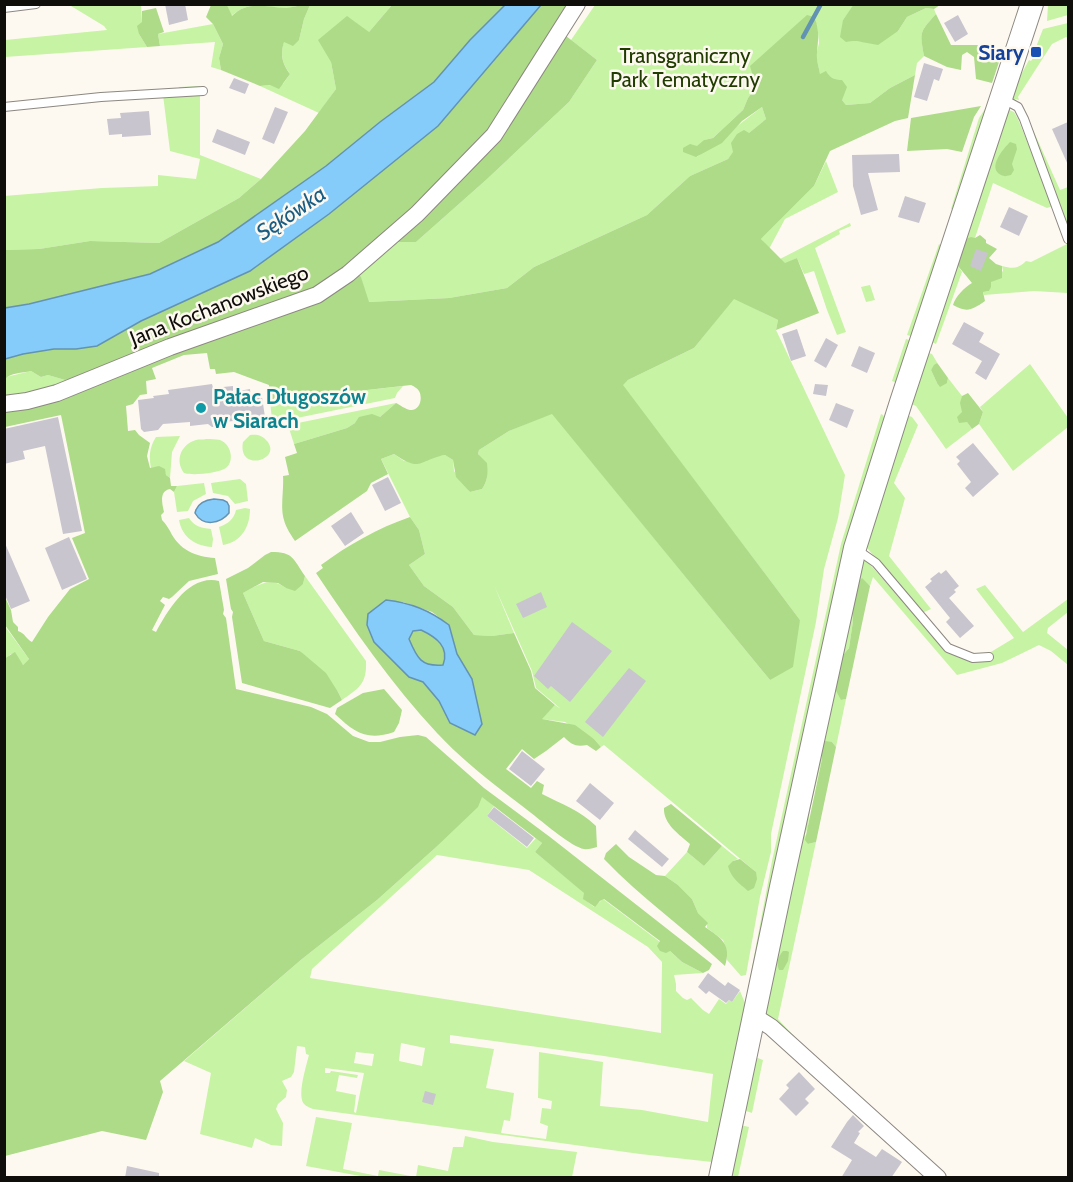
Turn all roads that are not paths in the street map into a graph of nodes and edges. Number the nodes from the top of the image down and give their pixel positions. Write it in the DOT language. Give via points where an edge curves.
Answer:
graph roads {
  1 [pos="36,4"];
  2 [pos="577,4"];
  3 [pos="1032,4"];
  4 [pos="4,8"];
  5 [pos="203,91"];
  6 [pos="1002,98"];
  7 [pos="4,107"];
  8 [pos="1068,239"];
  9 [pos="4,404"];
  10 [pos="855,548"];
  11 [pos="989,657"];
  12 [pos="754,1016"];
  13 [pos="720,1178"];
  14 [pos="938,1178"];
  1 -- 4 [label="lane"];
  2 -- 9 [label="street, Jana Kochanowskiego" via="494,135 417,214 348,274 317,295 170,347 57,393"];
  3 -- 6 [label="main road"];
  5 -- 7 [label="lane"];
  6 -- 8 [label="lane" via="1018,107 1024,119"];
  6 -- 10 [label="main road"];
  10 -- 11 [label="lane" via="876,563 948,648 973,658"];
  10 -- 12 [label="main road"];
  12 -- 13 [label="main road"];
  12 -- 14 [label="street" via="771,1026"];
}
